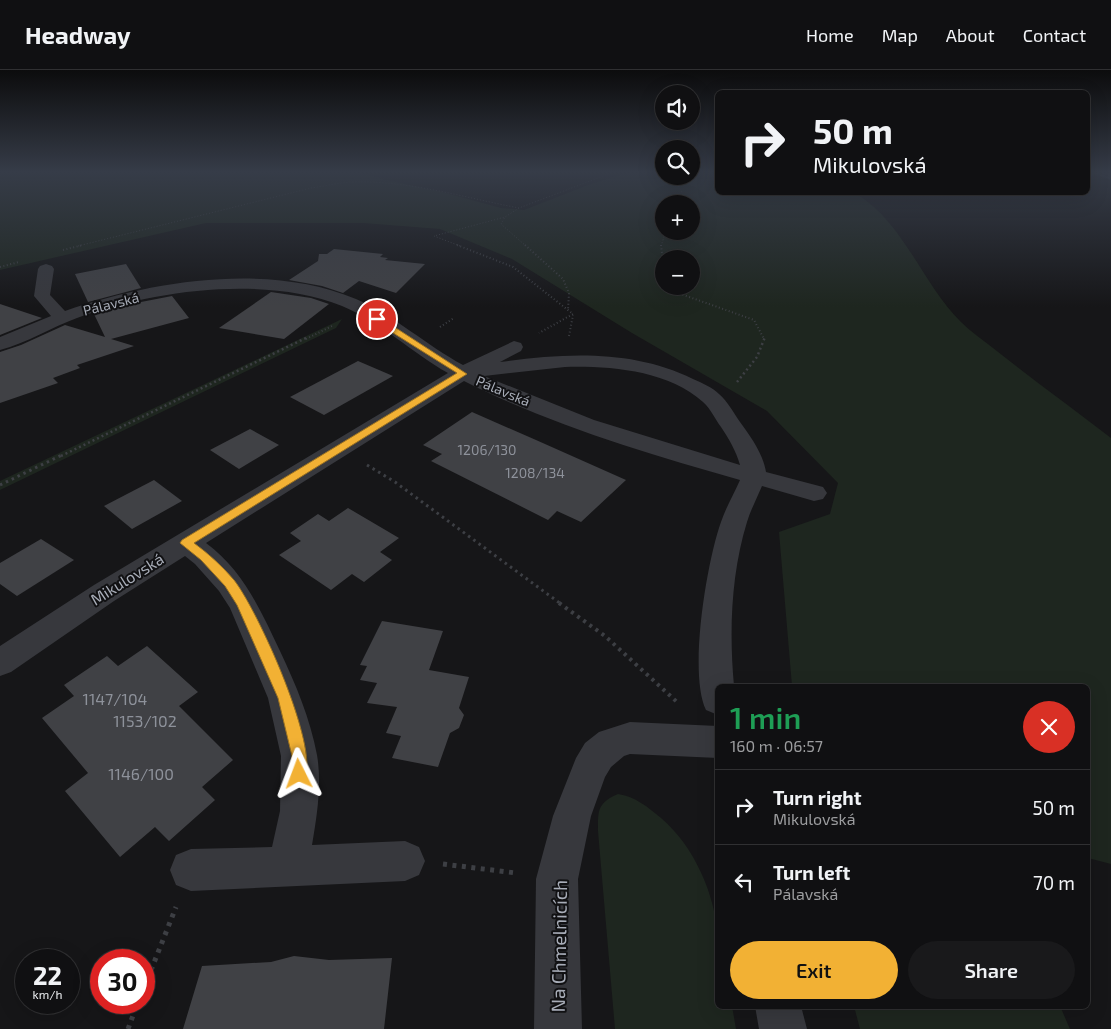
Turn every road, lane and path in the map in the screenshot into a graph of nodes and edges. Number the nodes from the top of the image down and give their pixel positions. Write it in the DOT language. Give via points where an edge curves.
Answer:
graph roads {
  1 [pos="505,217"];
  2 [pos="192,218"];
  3 [pos="502,218"];
  4 [pos="64,250"];
  5 [pos="27,260"];
  6 [pos="0,267"];
  7 [pos="46,269"];
  8 [pos="681,295"];
  9 [pos="568,310"];
  10 [pos="62,318"];
  11 [pos="340,322"];
  12 [pos="0,344"];
  13 [pos="514,346"];
  14 [pos="463,374"];
  15 [pos="713,399"];
  16 [pos="366,464"];
  17 [pos="754,476"];
  18 [pos="0,485"];
  19 [pos="814,492"];
  20 [pos="186,543"];
  21 [pos="0,662"];
  22 [pos="717,684"];
  23 [pos="682,707"];
  24 [pos="715,742"];
  25 [pos="405,861"];
  26 [pos="474,866"];
  27 [pos="288,867"];
  28 [pos="190,870"];
  29 [pos="522,874"];
  30 [pos="155,960"];
  31 [pos="779,1009"];
  32 [pos="134,1014"];
  33 [pos="128,1029"];
  34 [pos="558,1029"];
  35 [pos="783,1029"];
  1 -- 9 [label="path" via="501,224 563,279 569,293"];
  2 -- 4 [label="path"];
  3 -- 9 [label="path" via="434,236 513,267"];
  5 -- 6 [label="path"];
  7 -- 10 [label="street" via="42,296"];
  8 -- 15 [label="path" via="754,320 765,337 757,356 740,379"];
  9 -- 13 [label="path" via="573,314"];
  10 -- 12 [label="street, Pálavská"];
  10 -- 14 [label="street, Pálavská" via="135,298 193,288 254,285 305,290 364,310"];
  11 -- 18 [label="path"];
  13 -- 14 [label="street, Mikulovská"];
  14 -- 15 [label="street" via="537,362 601,362 639,366 680,378"];
  14 -- 17 [label="street, Pálavská" via="602,429"];
  14 -- 20 [label="street, Mikulovská"];
  15 -- 17 [label="street" via="747,448"];
  16 -- 23 [label="path" via="605,636"];
  17 -- 19 [label="street, Pálavská"];
  17 -- 22 [label="street" via="733,523 723,564 716,613"];
  20 -- 21 [label="street, Mikulovská"];
  20 -- 27 [label="street" via="205,557 243,604 285,698 299,756 299,811"];
  24 -- 34 [label="street, Na Chmelnicích" via="630,738 612,744 598,755 589,770 572,816 557,879"];
  25 -- 27 [label="street"];
  26 -- 29 [label="path"];
  27 -- 28 [label="street"];
  28 -- 30 [label="path"];
  31 -- 35 [label="street"];
  32 -- 33 [label="path"];
}
